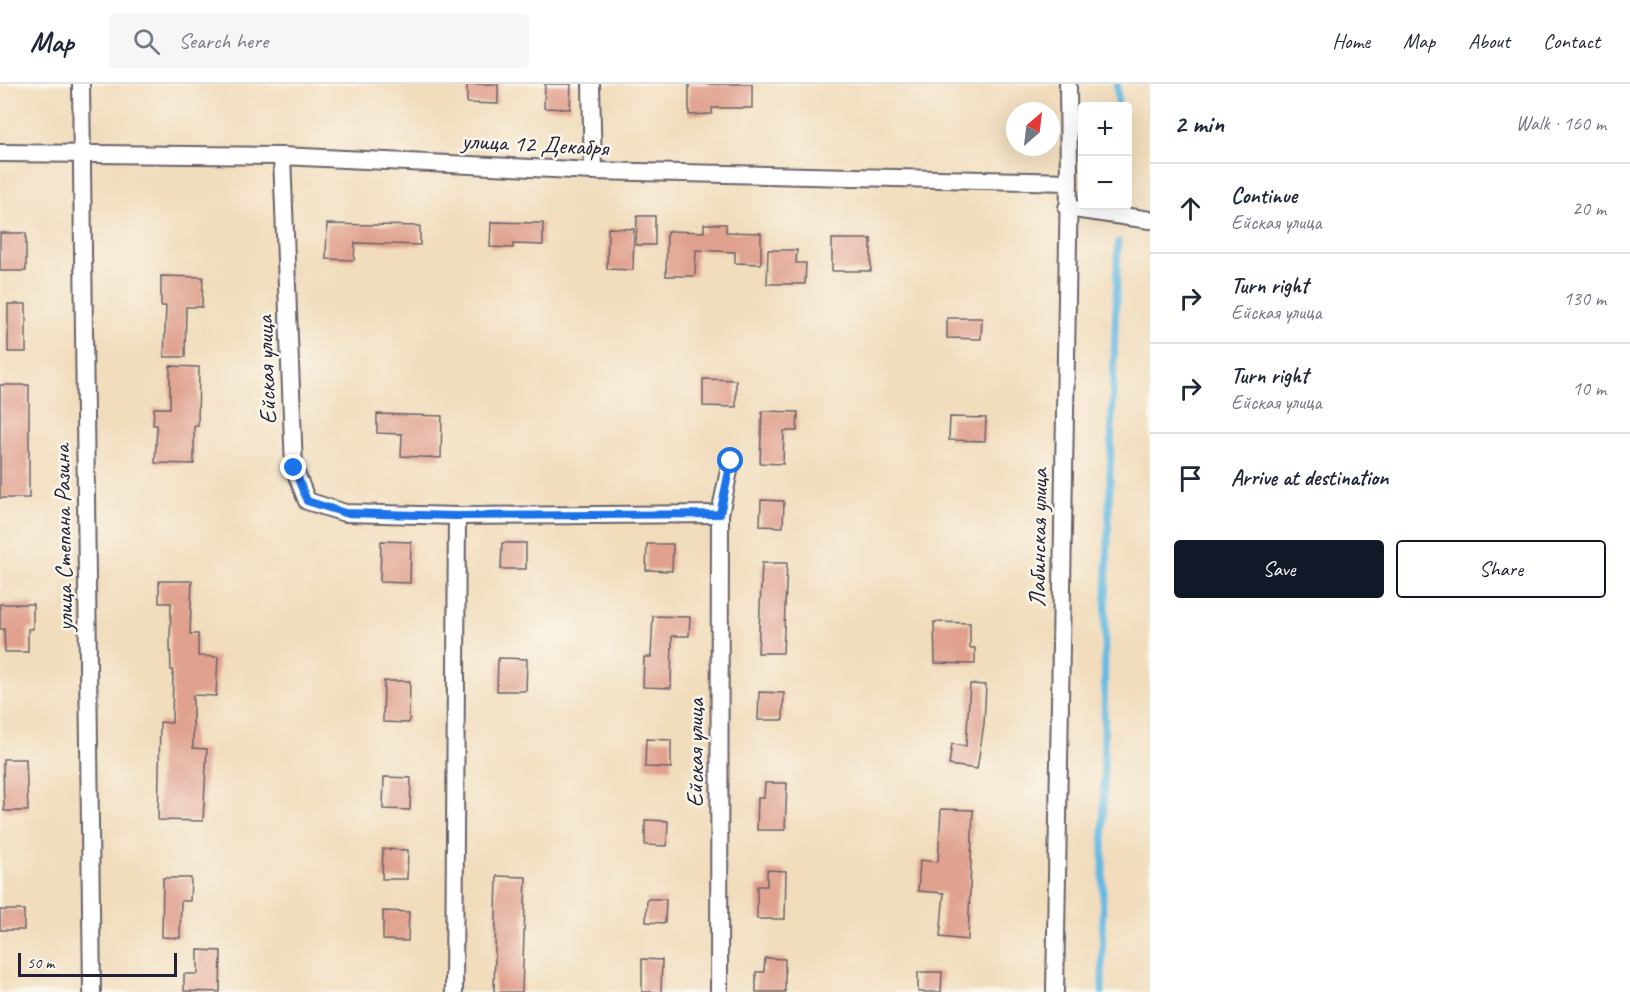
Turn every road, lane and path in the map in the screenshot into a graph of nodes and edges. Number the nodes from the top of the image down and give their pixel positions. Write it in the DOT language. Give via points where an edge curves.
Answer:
graph roads {
  1 [pos="81,84"];
  2 [pos="591,84"];
  3 [pos="1068,84"];
  4 [pos="82,152"];
  5 [pos="0,153"];
  6 [pos="282,156"];
  7 [pos="593,171"];
  8 [pos="1069,182"];
  9 [pos="1067,208"];
  10 [pos="1150,220"];
  11 [pos="731,461"];
  12 [pos="720,514"];
  13 [pos="456,516"];
  14 [pos="92,992"];
  15 [pos="454,992"];
  16 [pos="719,992"];
  17 [pos="1055,992"];
  1 -- 4 [label="street, улица Степана Разина"];
  2 -- 7 [label="street"];
  3 -- 8 [label="street, Лабинская улица"];
  4 -- 5 [label="street, улица 12 Декабря"];
  4 -- 6 [label="street, улица 12 Декабря"];
  4 -- 14 [label="street, улица Степана Разина"];
  6 -- 7 [label="street, улица 12 Декабря"];
  6 -- 13 [label="street, Ейская улица" via="294,468 307,501 345,513"];
  7 -- 8 [label="street, улица 12 Декабря"];
  8 -- 9 [label="street, Лабинская улица"];
  9 -- 10 [label="street"];
  9 -- 17 [label="street, Лабинская улица"];
  11 -- 12 [label="street, Ейская улица"];
  12 -- 13 [label="street, Ейская улица"];
  12 -- 16 [label="street, Ейская улица"];
  13 -- 15 [label="street"];
}
